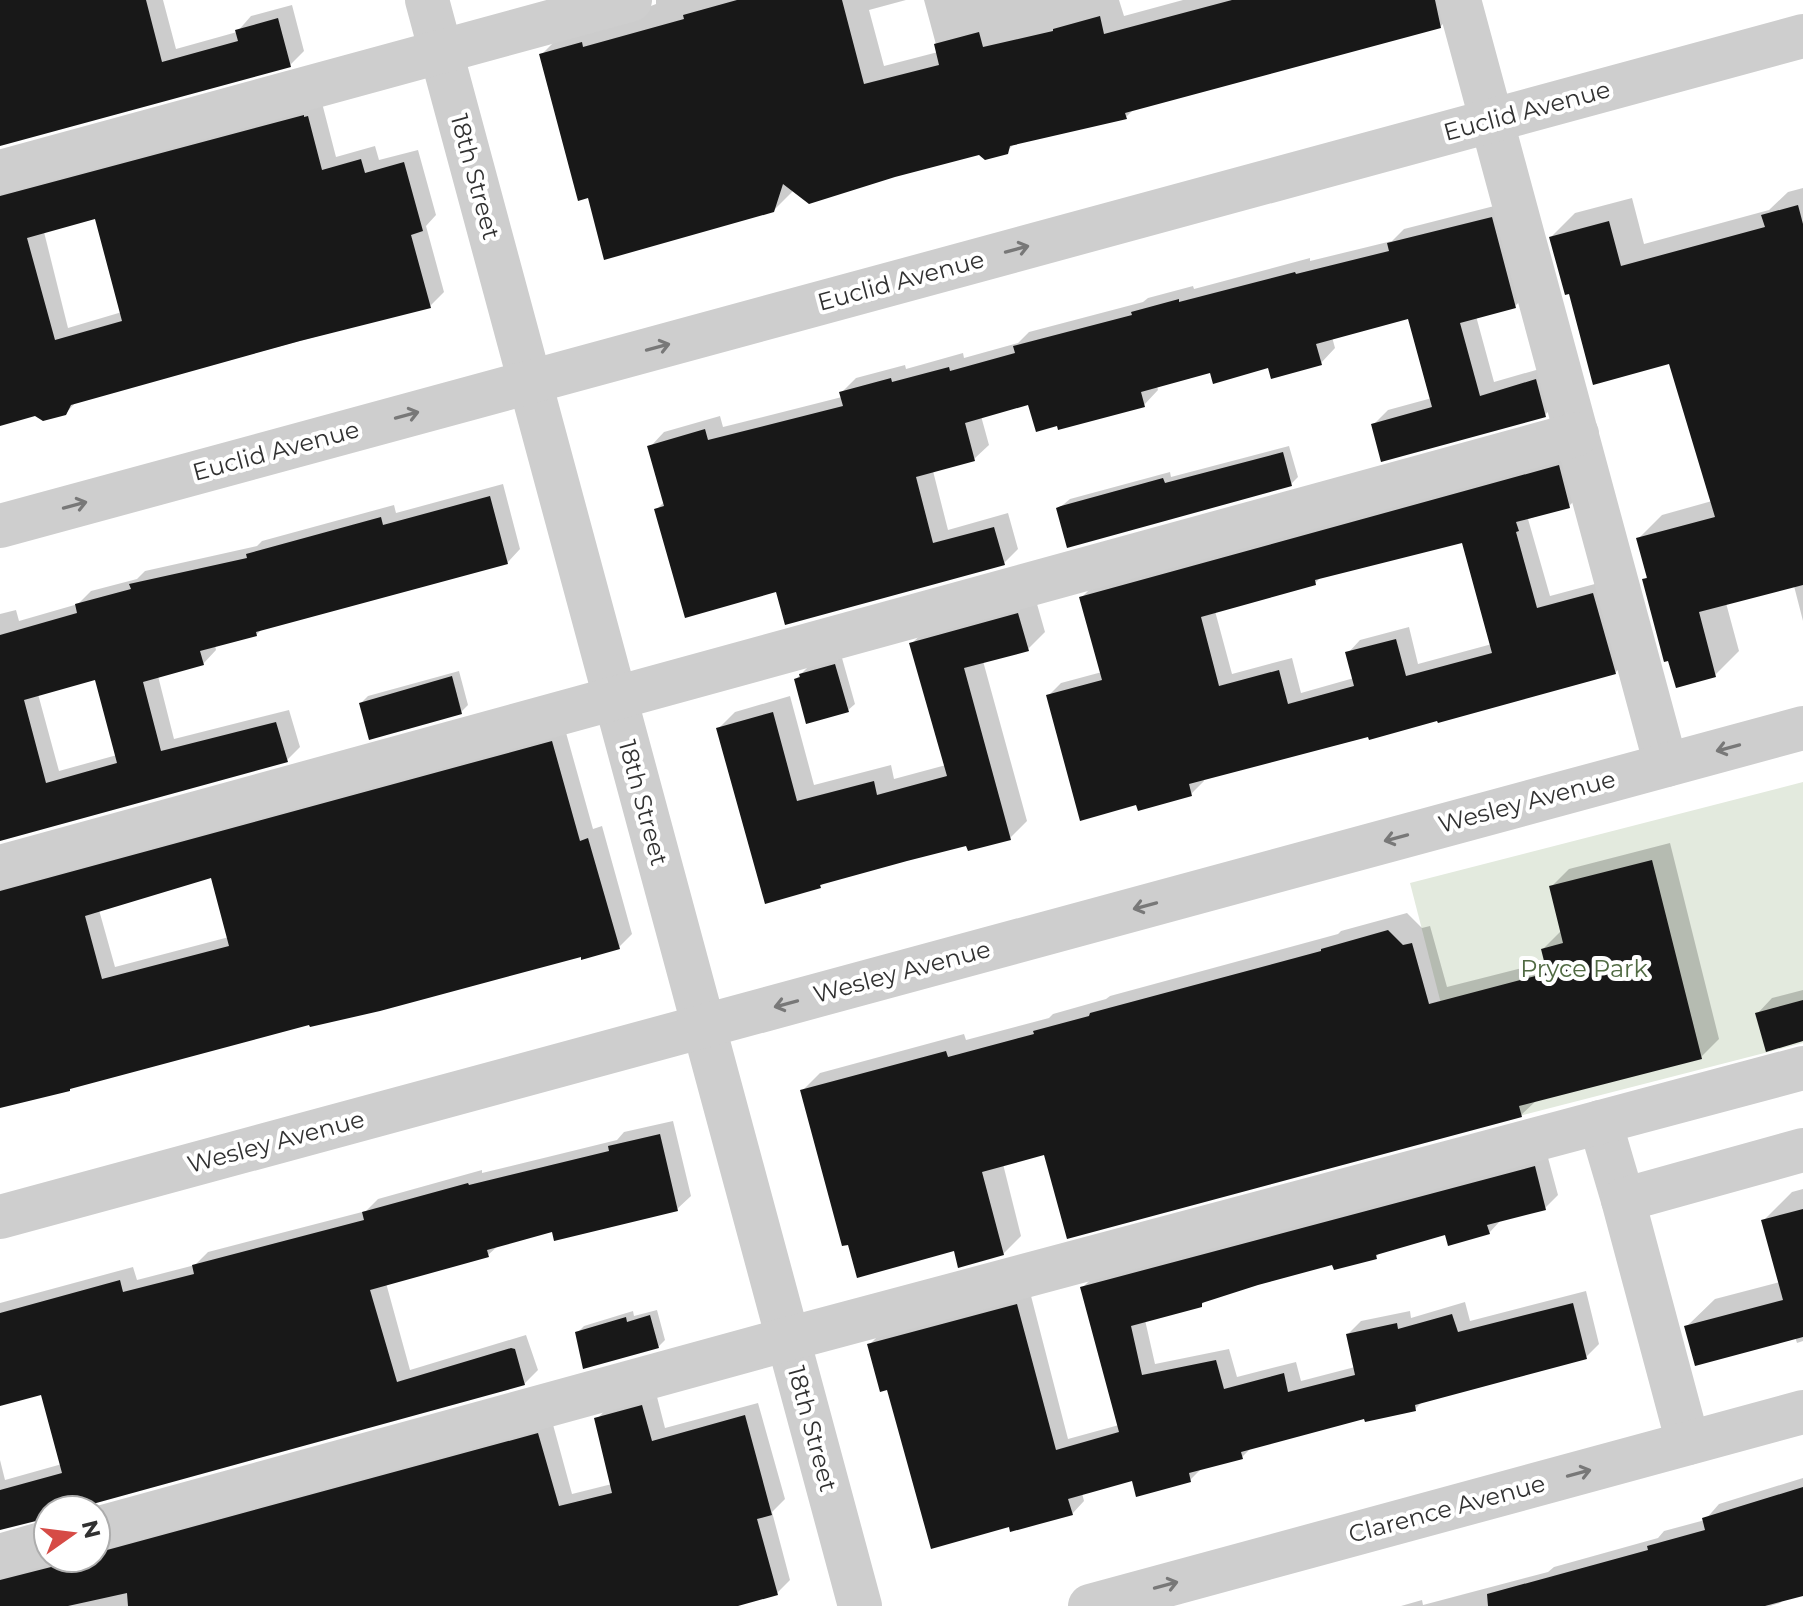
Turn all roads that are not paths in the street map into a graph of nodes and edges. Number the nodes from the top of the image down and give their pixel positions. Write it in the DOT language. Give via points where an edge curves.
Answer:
graph roads {
  1 [pos="427,0"];
  2 [pos="630,0"];
  3 [pos="1471,3"];
  4 [pos="1803,36"];
  5 [pos="441,52"];
  6 [pos="1491,120"];
  7 [pos="0,172"];
  8 [pos="530,382"];
  9 [pos="1577,434"];
  10 [pos="0,526"];
  11 [pos="615,698"];
  12 [pos="1803,728"];
  13 [pos="1666,765"];
  14 [pos="0,867"];
  15 [pos="704,1026"];
  16 [pos="1803,1068"];
  17 [pos="1600,1122"];
  18 [pos="1803,1150"];
  19 [pos="1623,1200"];
  20 [pos="0,1217"];
  21 [pos="788,1339"];
  22 [pos="1803,1412"];
  23 [pos="1688,1443"];
  24 [pos="112,1525"];
  25 [pos="32,1547"];
  26 [pos="0,1556"];
  27 [pos="860,1606"];
  28 [pos="1090,1606"];
  1 -- 5 [label="street, 18th Street"];
  2 -- 5 [label="street"];
  3 -- 6 [label="street"];
  4 -- 6 [label="street, Euclid Avenue"];
  5 -- 7 [label="street"];
  5 -- 8 [label="street, 18th Street"];
  8 -- 6 [label="street, Euclid Avenue, one-way"];
  6 -- 9 [label="street"];
  10 -- 8 [label="street, Euclid Avenue, one-way"];
  8 -- 11 [label="street, 18th Street"];
  9 -- 11 [label="street"];
  9 -- 13 [label="street"];
  11 -- 14 [label="street"];
  11 -- 15 [label="street, 18th Street"];
  12 -- 13 [label="street, Wesley Avenue, one-way"];
  13 -- 15 [label="street, Wesley Avenue, one-way"];
  15 -- 20 [label="street, Wesley Avenue"];
  15 -- 21 [label="street, 18th Street"];
  16 -- 17 [label="street"];
  17 -- 19 [label="street"];
  17 -- 21 [label="street"];
  18 -- 19 [label="street"];
  19 -- 23 [label="street"];
  21 -- 24 [label="street"];
  21 -- 27 [label="street, 18th Street"];
  22 -- 23 [label="street, Clarence Avenue"];
  28 -- 23 [label="street, Clarence Avenue, one-way"];
  25 -- 26 [label="street"];
}
